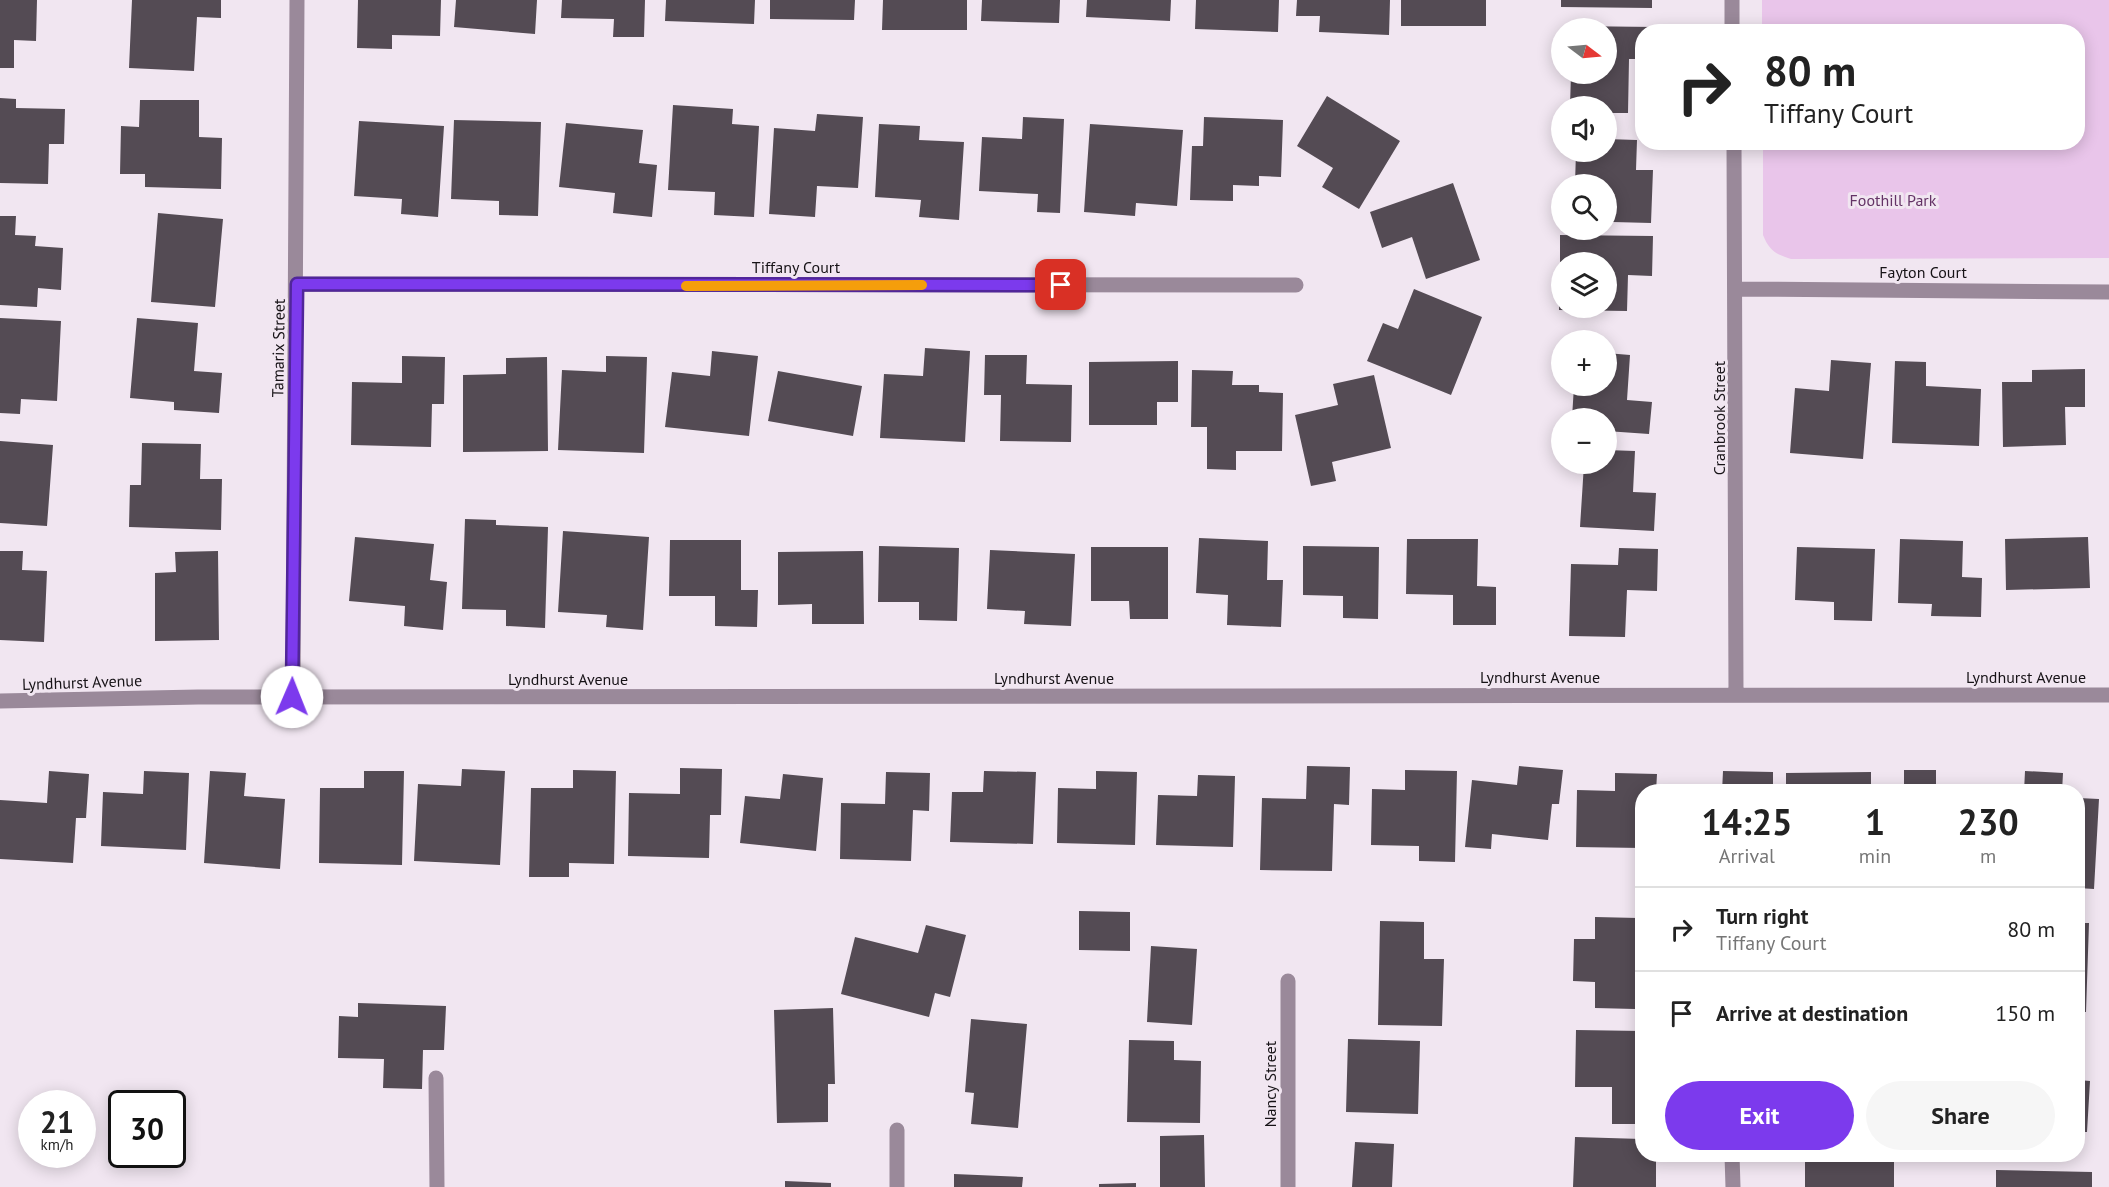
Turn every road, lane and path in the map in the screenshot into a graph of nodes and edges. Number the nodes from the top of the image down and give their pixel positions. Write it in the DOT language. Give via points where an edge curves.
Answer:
graph roads {
  1 [pos="297,0"];
  2 [pos="1732,0"];
  3 [pos="1732,24"];
  4 [pos="1734,150"];
  5 [pos="297,284"];
  6 [pos="1296,285"];
  7 [pos="1737,289"];
  8 [pos="2109,292"];
  9 [pos="1737,694"];
  10 [pos="2109,695"];
  11 [pos="292,697"];
  12 [pos="0,701"];
  13 [pos="1288,981"];
  14 [pos="436,1078"];
  15 [pos="897,1130"];
  16 [pos="1732,1162"];
  17 [pos="437,1187"];
  18 [pos="897,1187"];
  19 [pos="1288,1187"];
  20 [pos="1732,1187"];
  1 -- 5 [label="street, Tamarix Street"];
  2 -- 3 [label="street"];
  4 -- 7 [label="street, Cranbrook Street"];
  5 -- 6 [label="street, Tiffany Court"];
  5 -- 11 [label="street, Tamarix Street"];
  7 -- 8 [label="street, Fayton Court"];
  7 -- 9 [label="street, Cranbrook Street"];
  9 -- 10 [label="street, Lyndhurst Avenue"];
  9 -- 11 [label="street, Lyndhurst Avenue"];
  11 -- 12 [label="street, Lyndhurst Avenue"];
  13 -- 19 [label="street, Nancy Street"];
  14 -- 17 [label="street"];
  15 -- 18 [label="street"];
  16 -- 20 [label="street"];
}
